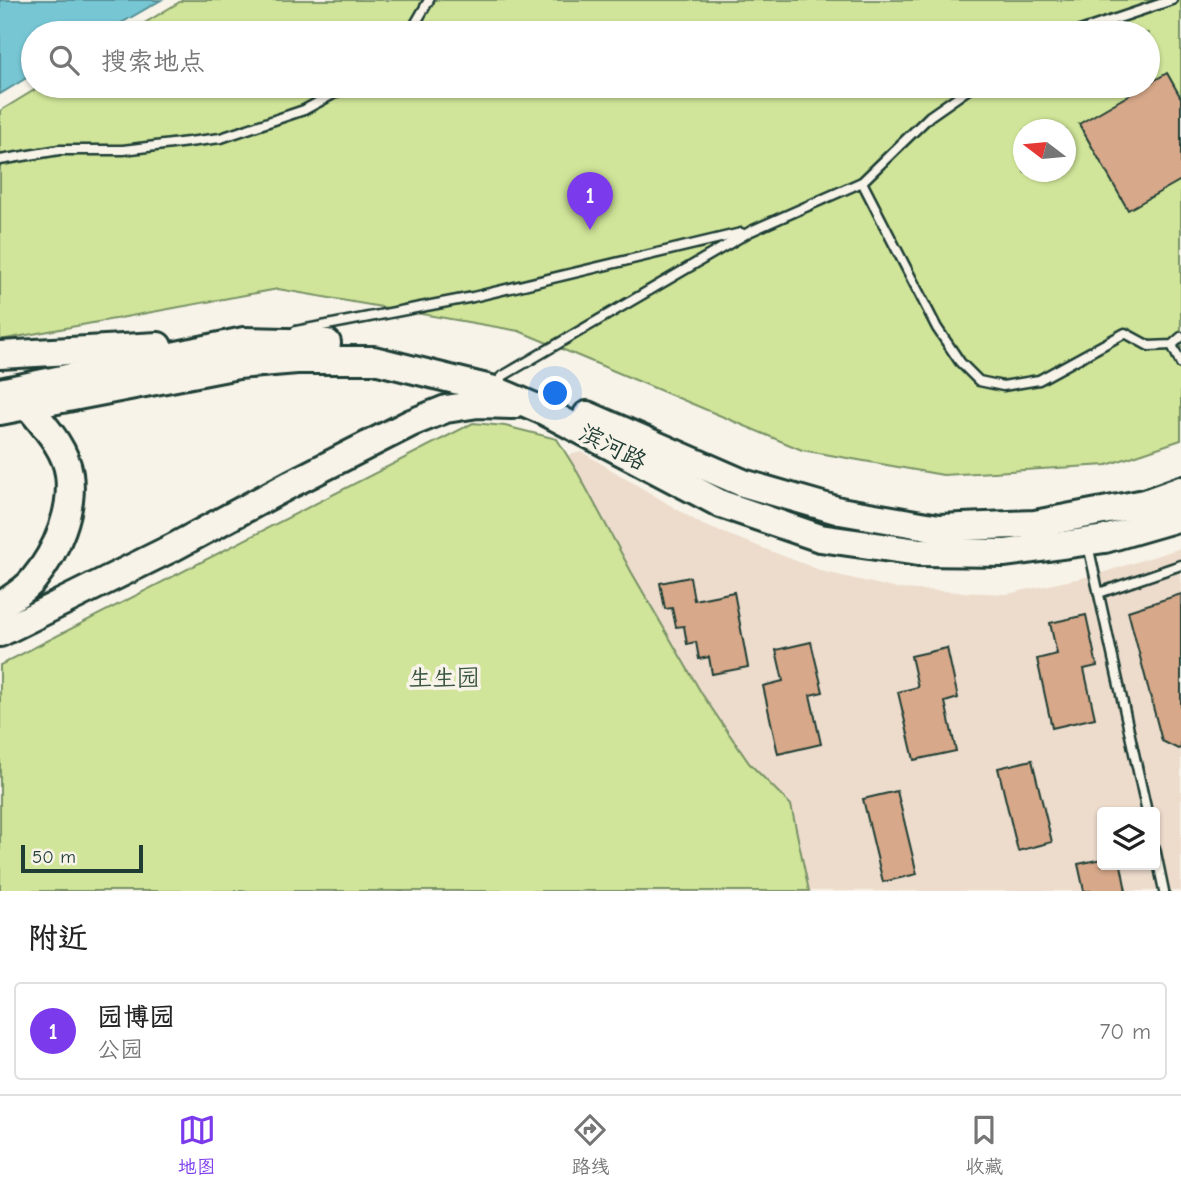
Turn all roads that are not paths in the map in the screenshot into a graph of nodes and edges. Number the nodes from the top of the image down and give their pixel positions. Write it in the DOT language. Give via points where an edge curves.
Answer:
graph roads {
  1 [pos="429,0"];
  2 [pos="1172,0"];
  3 [pos="417,21"];
  4 [pos="1110,21"];
  5 [pos="326,98"];
  6 [pos="956,98"];
  7 [pos="0,160"];
  8 [pos="862,182"];
  9 [pos="751,231"];
  10 [pos="1181,337"];
  11 [pos="244,341"];
  12 [pos="1172,345"];
  13 [pos="0,355"];
  14 [pos="1181,364"];
  15 [pos="501,377"];
  16 [pos="0,392"];
  17 [pos="0,411"];
  18 [pos="544,411"];
  19 [pos="34,413"];
  20 [pos="1181,490"];
  21 [pos="1181,517"];
  22 [pos="1087,542"];
  23 [pos="1181,565"];
  24 [pos="1099,593"];
  25 [pos="0,606"];
  26 [pos="0,633"];
  27 [pos="1146,807"];
  28 [pos="1160,870"];
  29 [pos="1164,891"];
  1 -- 3 [label="lane"];
  2 -- 4 [label="lane"];
  5 -- 7 [label="lane" via="221,138 123,150 59,150"];
  6 -- 8 [label="lane" via="930,116"];
  8 -- 9 [label="lane"];
  8 -- 12 [label="lane" via="937,328 979,381 1003,387 1040,380 1125,333 1149,346"];
  9 -- 11 [label="lane" via="473,297"];
  9 -- 15 [label="lane"];
  10 -- 12 [label="lane"];
  11 -- 13 [label="main road"];
  11 -- 15 [label="main road, 滨河路" via="374,344"];
  11 -- 16 [label="main road, 滨河路"];
  12 -- 14 [label="lane"];
  15 -- 20 [label="main road, 滨河路" via="743,484 840,511 939,528 1035,524 1145,503"];
  17 -- 18 [label="main road, 滨河路" via="238,365 297,360 374,360 495,390"];
  18 -- 22 [label="main road, 滨河路" via="721,504 820,538 918,552 1005,553"];
  18 -- 26 [label="main road" via="478,404 446,409 411,423"];
  19 -- 25 [label="main road" via="57,444 69,471 70,496 60,538 33,581"];
  21 -- 22 [label="main road, 滨河路"];
  22 -- 24 [label="lane"];
  23 -- 24 [label="lane"];
  24 -- 27 [label="lane"];
  28 -- 29 [label="lane"];
}
